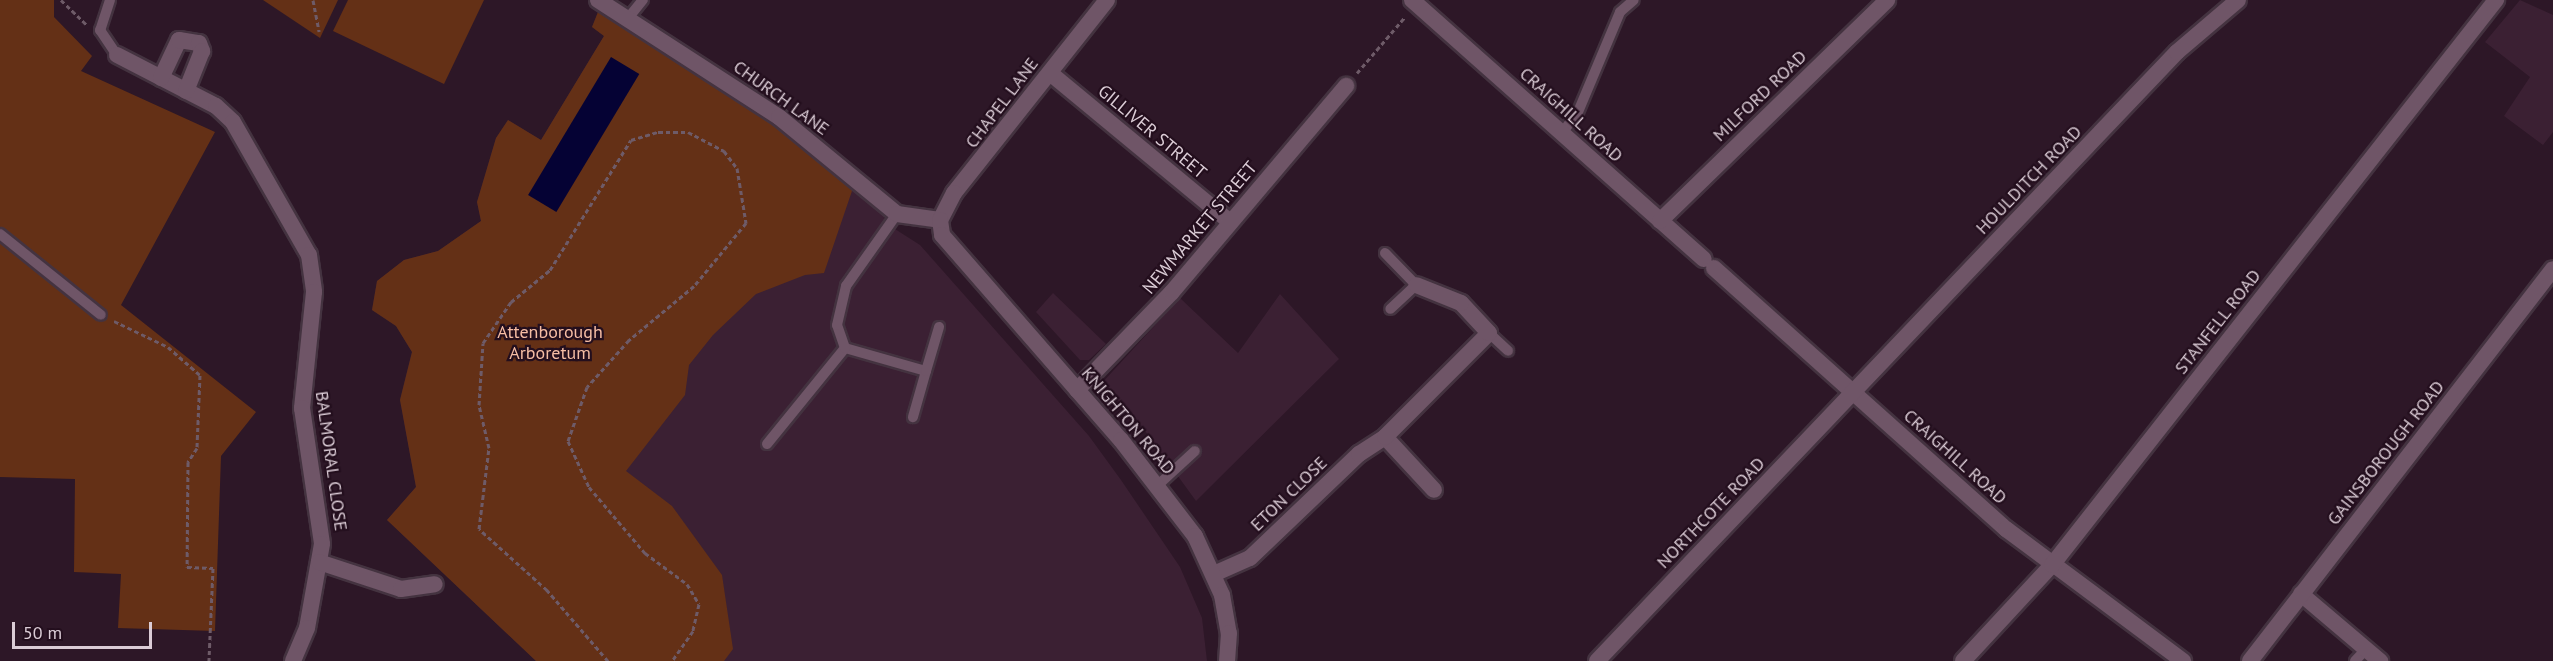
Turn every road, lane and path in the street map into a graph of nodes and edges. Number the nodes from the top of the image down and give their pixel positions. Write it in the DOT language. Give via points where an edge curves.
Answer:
graph roads {
  1 [pos="61,0"];
  2 [pos="110,0"];
  3 [pos="313,0"];
  4 [pos="598,0"];
  5 [pos="643,0"];
  6 [pos="1107,0"];
  7 [pos="1634,0"];
  8 [pos="1887,0"];
  9 [pos="2238,0"];
  10 [pos="2496,0"];
  11 [pos="1414,2"];
  12 [pos="629,17"];
  13 [pos="100,30"];
  14 [pos="319,31"];
  15 [pos="117,55"];
  16 [pos="1050,73"];
  17 [pos="160,78"];
  18 [pos="1346,86"];
  19 [pos="186,91"];
  20 [pos="1562,133"];
  21 [pos="893,211"];
  22 [pos="1660,221"];
  23 [pos="1230,222"];
  24 [pos="941,227"];
  25 [pos="0,234"];
  26 [pos="1385,253"];
  27 [pos="2553,269"];
  28 [pos="1416,285"];
  29 [pos="1390,309"];
  30 [pos="101,315"];
  31 [pos="939,327"];
  32 [pos="1489,333"];
  33 [pos="845,348"];
  34 [pos="1508,351"];
  35 [pos="926,372"];
  36 [pos="1077,390"];
  37 [pos="1853,392"];
  38 [pos="913,417"];
  39 [pos="1385,437"];
  40 [pos="767,444"];
  41 [pos="1195,451"];
  42 [pos="1158,485"];
  43 [pos="1434,490"];
  44 [pos="319,562"];
  45 [pos="2052,565"];
  46 [pos="1216,573"];
  47 [pos="435,584"];
  48 [pos="2301,594"];
  49 [pos="2360,655"];
  50 [pos="209,661"];
  51 [pos="293,661"];
  52 [pos="608,661"];
  53 [pos="672,661"];
  54 [pos="1227,661"];
  55 [pos="1597,661"];
  56 [pos="1963,661"];
  57 [pos="2183,661"];
  58 [pos="2250,661"];
  59 [pos="2379,661"];
  1 -- 13 [label="path" via="73,17"];
  2 -- 13 [label="lane"];
  3 -- 14 [label="path"];
  4 -- 12 [label="street, CHURCH LANE"];
  5 -- 12 [label="lane"];
  6 -- 16 [label="street, CHAPEL LANE"];
  7 -- 20 [label="lane" via="1620,12 1578,112"];
  8 -- 22 [label="street, MILFORD ROAD"];
  9 -- 37 [label="street, HOULDITCH ROAD" via="2177,52"];
  10 -- 45 [label="street, STANFELL ROAD"];
  11 -- 18 [label="path"];
  11 -- 20 [label="street, CRAIGHILL ROAD"];
  12 -- 21 [label="street, CHURCH LANE" via="779,117"];
  13 -- 15 [label="lane, BALMORAL CLOSE"];
  15 -- 17 [label="street, BALMORAL CLOSE"];
  16 -- 23 [label="street, GILLIVER STREET"];
  16 -- 24 [label="street, CHAPEL LANE" via="954,193"];
  17 -- 19 [label="street, BALMORAL CLOSE"];
  17 -- 19 [label="street" via="179,40 199,43 202,51"];
  18 -- 23 [label="street, NEWMARKET STREET"];
  19 -- 44 [label="street, BALMORAL CLOSE" via="216,106 246,138 309,255 314,292 302,408 322,544"];
  20 -- 22 [label="street, CRAIGHILL ROAD"];
  21 -- 24 [label="street"];
  21 -- 33 [label="lane" via="846,286 837,325"];
  22 -- 37 [label="street, CRAIGHILL ROAD"];
  23 -- 36 [label="street, NEWMARKET STREET" via="1172,292"];
  24 -- 36 [label="street, KNIGHTON ROAD"];
  25 -- 30 [label="lane"];
  26 -- 28 [label="lane"];
  27 -- 48 [label="street, GAINSBOROUGH ROAD"];
  28 -- 29 [label="lane"];
  28 -- 32 [label="street" via="1461,303"];
  30 -- 50 [label="path" via="168,347 200,375 196,448 188,462 187,567 213,568"];
  31 -- 35 [label="lane"];
  32 -- 34 [label="lane"];
  32 -- 39 [label="street, ETON CLOSE"];
  33 -- 35 [label="lane"];
  33 -- 40 [label="lane"];
  35 -- 38 [label="lane"];
  36 -- 42 [label="street, KNIGHTON ROAD"];
  37 -- 45 [label="street, CRAIGHILL ROAD"];
  37 -- 55 [label="street, NORTHCOTE ROAD"];
  39 -- 43 [label="street"];
  39 -- 46 [label="street, ETON CLOSE" via="1359,454 1250,558"];
  41 -- 42 [label="lane"];
  42 -- 46 [label="street, KNIGHTON ROAD"];
  44 -- 47 [label="street" via="401,589"];
  44 -- 51 [label="street, BALMORAL CLOSE" via="307,628"];
  45 -- 56 [label="street, STANFELL ROAD"];
  45 -- 57 [label="street, CRAIGHILL ROAD"];
  46 -- 54 [label="street, KNIGHTON ROAD" via="1229,633"];
  48 -- 49 [label="street"];
  48 -- 58 [label="street, GAINSBOROUGH ROAD"];
  49 -- 59 [label="street"];
  52 -- 53 [label="path" via="547,590 479,529 489,448 479,405 483,343 511,302 550,270 631,140 658,132 688,132 724,151 737,168 746,223 694,286 629,340 587,387 568,441 589,487 645,553 687,584 699,604 693,631"];
}
